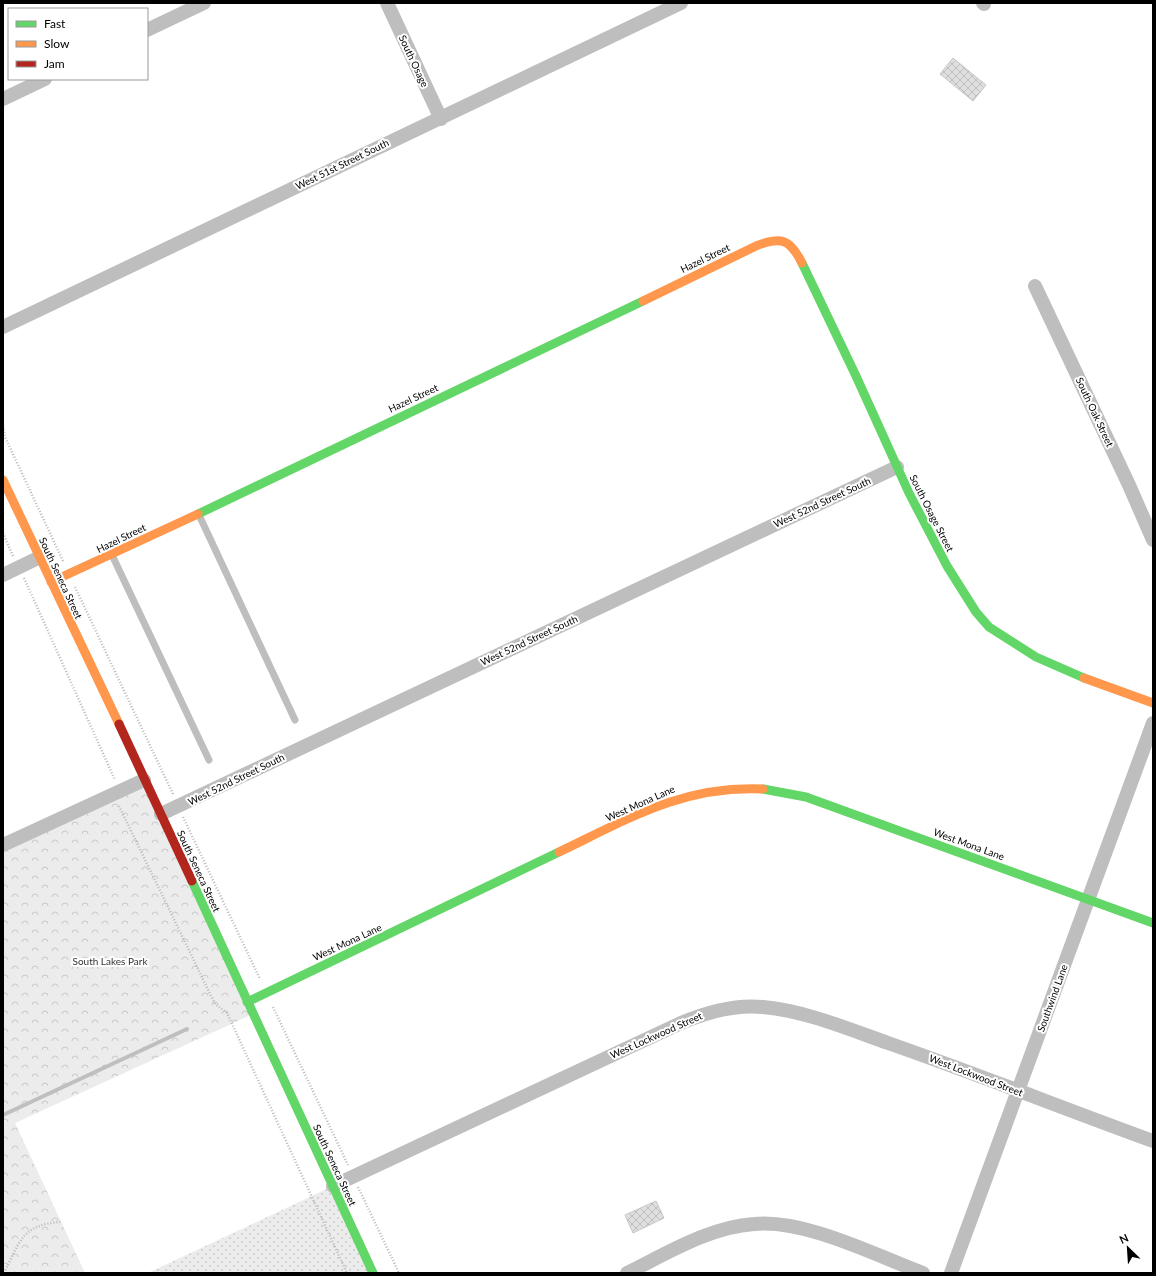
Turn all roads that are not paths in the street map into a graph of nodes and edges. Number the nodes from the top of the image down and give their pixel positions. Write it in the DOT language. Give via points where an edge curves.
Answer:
graph roads {
  1 [pos="204,3"];
  2 [pos="387,3"];
  3 [pos="681,3"];
  4 [pos="148,30"];
  5 [pos="43,80"];
  6 [pos="3,99"];
  7 [pos="441,118"];
  8 [pos="786,241"];
  9 [pos="1036,286"];
  10 [pos="3,327"];
  11 [pos="897,467"];
  12 [pos="3,480"];
  13 [pos="198,513"];
  14 [pos="1153,540"];
  15 [pos="112,555"];
  16 [pos="40,557"];
  17 [pos="3,575"];
  18 [pos="51,582"];
  19 [pos="1153,703"];
  20 [pos="295,720"];
  21 [pos="1153,723"];
  22 [pos="209,760"];
  23 [pos="144,780"];
  24 [pos="161,814"];
  25 [pos="3,845"];
  26 [pos="1088,899"];
  27 [pos="1153,923"];
  28 [pos="247,1002"];
  29 [pos="1017,1091"];
  30 [pos="1153,1141"];
  31 [pos="333,1186"];
  32 [pos="373,1273"];
  33 [pos="627,1273"];
  34 [pos="923,1273"];
  35 [pos="951,1273"];
  1 -- 4 [label="street"];
  2 -- 7 [label="street, South Osage"];
  3 -- 7 [label="street, West 51st Street South"];
  5 -- 6 [label="street"];
  7 -- 10 [label="street, West 51st Street South"];
  8 -- 11 [label="street, South Osage Street" via="799,258 819,298"];
  8 -- 13 [label="street, Hazel Street" via="778,239 762,244"];
  9 -- 14 [label="street, South Oak Street"];
  11 -- 19 [label="street, South Osage Street" via="947,566 989,628 1036,657"];
  11 -- 24 [label="street, West 52nd Street South"];
  12 -- 16 [label="street, South Seneca Street"];
  13 -- 15 [label="street, Hazel Street"];
  13 -- 20 [label="lane"];
  15 -- 18 [label="street, Hazel Street"];
  15 -- 22 [label="lane"];
  16 -- 17 [label="street"];
  16 -- 18 [label="street, South Seneca Street"];
  18 -- 23 [label="street, South Seneca Street"];
  21 -- 26 [label="street, Southwind Lane"];
  23 -- 24 [label="street, South Seneca Street"];
  23 -- 25 [label="street"];
  24 -- 28 [label="street, South Seneca Street"];
  26 -- 27 [label="street, West Mona Lane"];
  26 -- 28 [label="street, West Mona Lane" via="794,793 751,788 710,789 668,800"];
  26 -- 29 [label="street, Southwind Lane"];
  28 -- 31 [label="street, South Seneca Street"];
  29 -- 30 [label="street, West Lockwood Street"];
  29 -- 31 [label="street, West Lockwood Street" via="817,1019 762,1007 734,1008 699,1015"];
  29 -- 35 [label="street, Southwind Lane"];
  31 -- 32 [label="street, South Seneca Street"];
  33 -- 34 [label="street" via="726,1229 754,1224 786,1226 832,1238"];
}
